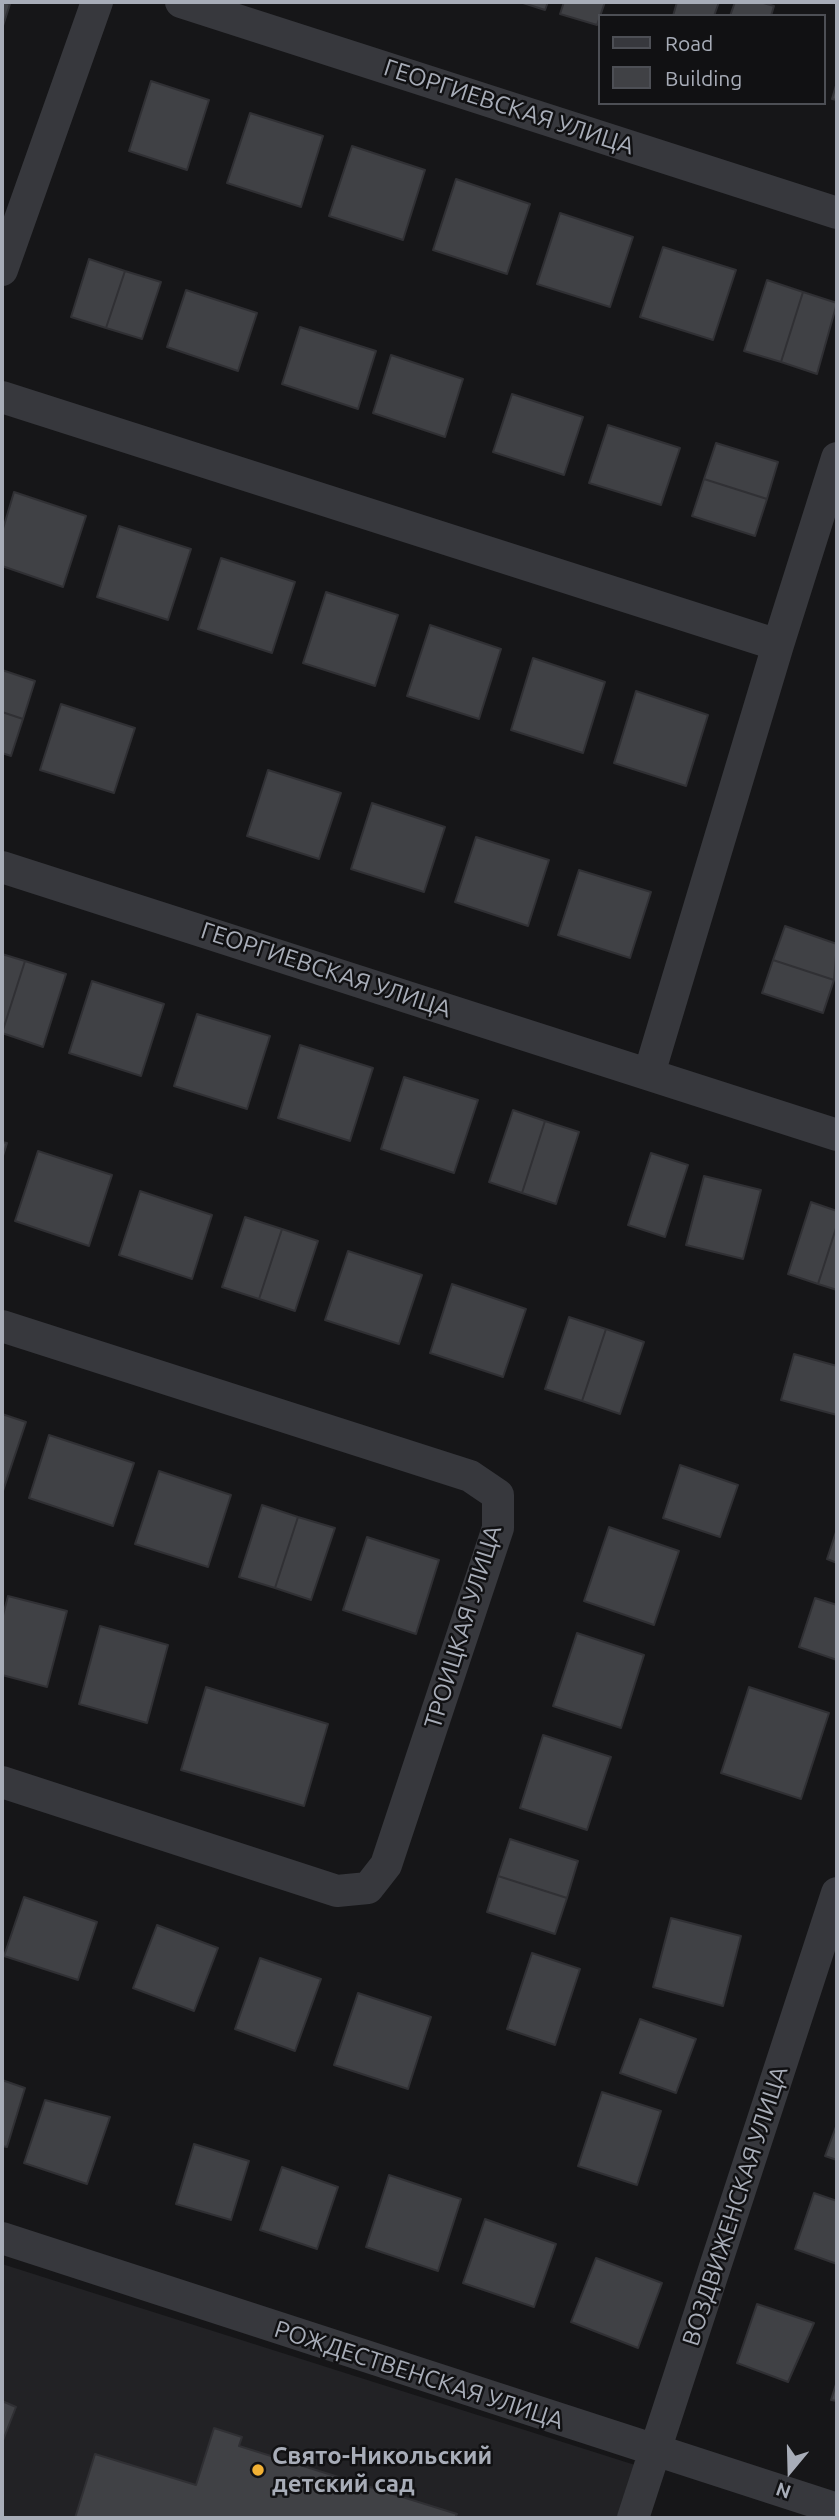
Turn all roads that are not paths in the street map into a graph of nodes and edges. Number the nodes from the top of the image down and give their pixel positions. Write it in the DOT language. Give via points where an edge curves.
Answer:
graph roads {
  1 [pos="97,2"];
  2 [pos="181,2"];
  3 [pos="837,213"];
  4 [pos="2,270"];
  5 [pos="2,397"];
  6 [pos="837,458"];
  7 [pos="778,645"];
  8 [pos="2,867"];
  9 [pos="649,1074"];
  10 [pos="837,1135"];
  11 [pos="2,1326"];
  12 [pos="2,1782"];
  13 [pos="837,1893"];
  14 [pos="2,2238"];
  15 [pos="655,2452"];
  16 [pos="837,2509"];
  17 [pos="633,2518"];
  1 -- 4 [label="street"];
  2 -- 3 [label="street, ГЕОРГИЕВСКАЯ УЛИЦА"];
  5 -- 7 [label="street"];
  6 -- 7 [label="street"];
  7 -- 9 [label="street"];
  8 -- 9 [label="street, ГЕОРГИЕВСКАЯ УЛИЦА"];
  9 -- 10 [label="street, ГЕОРГИЕВСКАЯ УЛИЦА"];
  11 -- 12 [label="street, ТРОИЦКАЯ УЛИЦА" via="470,1476 498,1495 498,1528 386,1865 368,1888 337,1891"];
  13 -- 15 [label="street, ВОЗДВИЖЕНСКАЯ УЛИЦА"];
  14 -- 15 [label="street, РОЖДЕСТВЕНСКАЯ УЛИЦА"];
  15 -- 16 [label="street, РОЖДЕСТВЕНСКАЯ УЛИЦА"];
  15 -- 17 [label="street, ВОЗДВИЖЕНСКАЯ УЛИЦА"];
}
